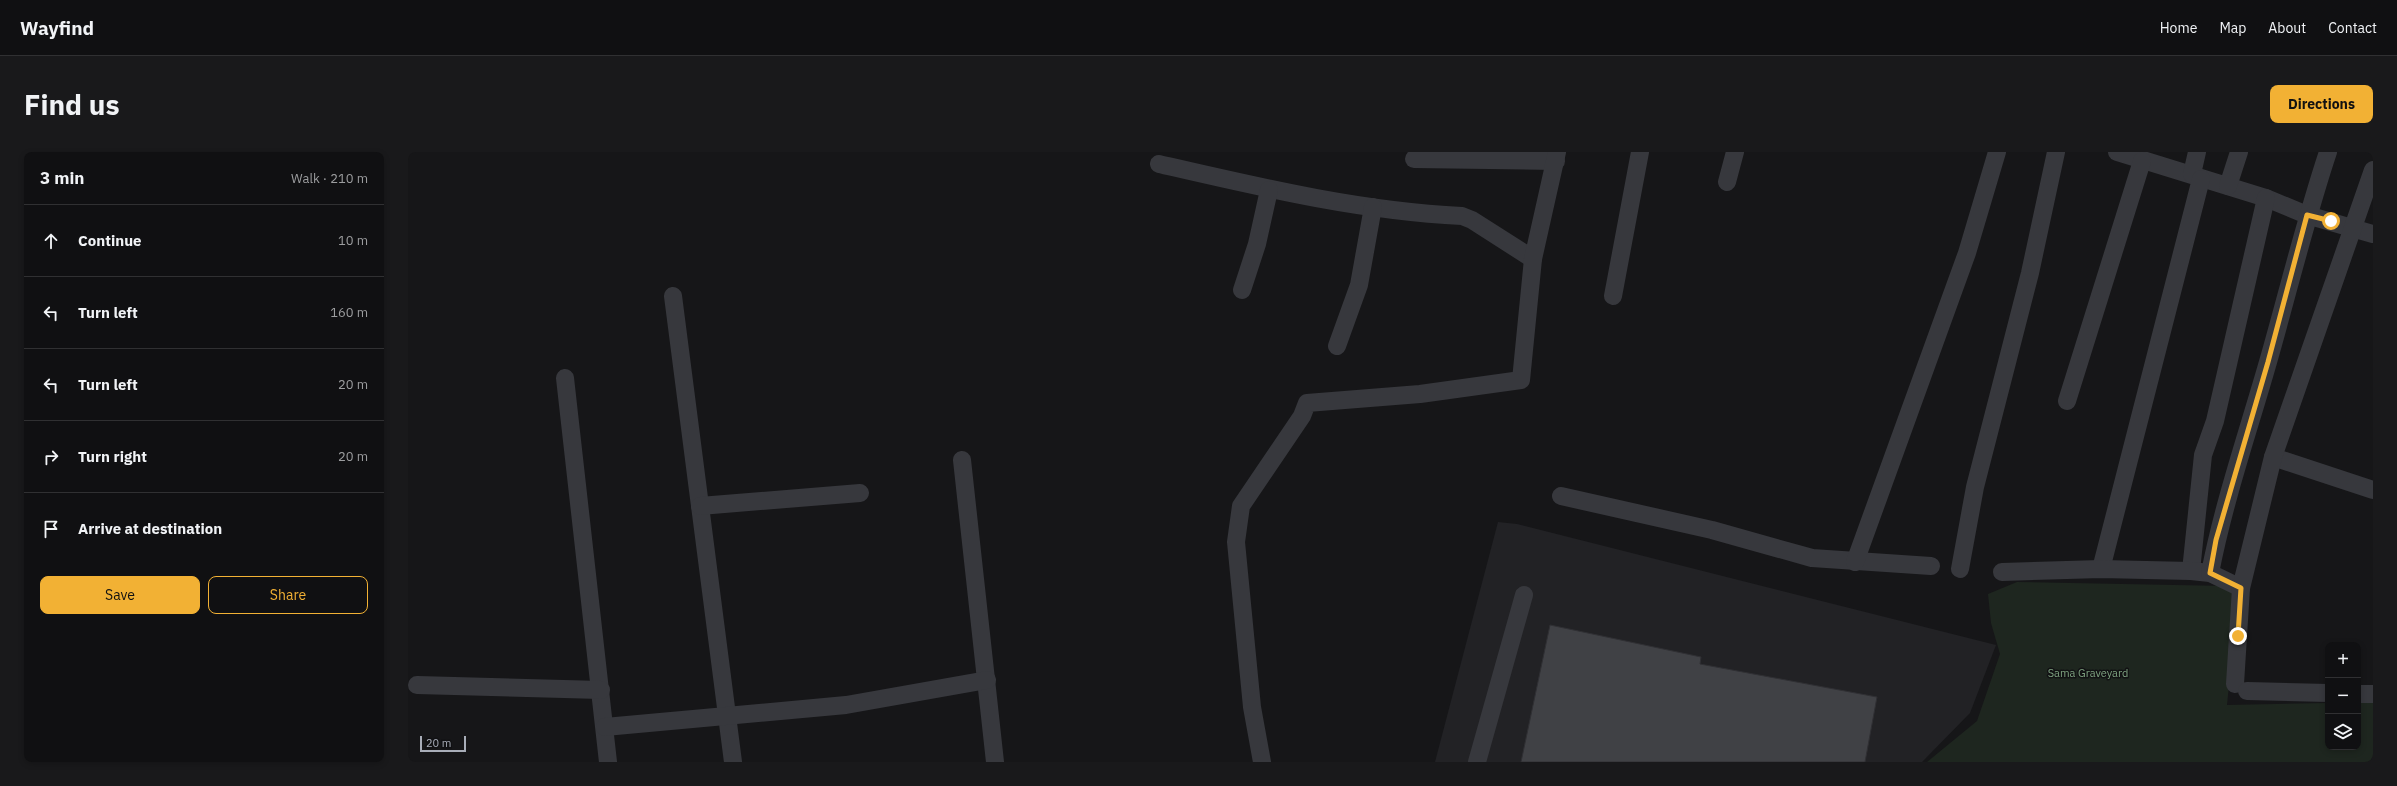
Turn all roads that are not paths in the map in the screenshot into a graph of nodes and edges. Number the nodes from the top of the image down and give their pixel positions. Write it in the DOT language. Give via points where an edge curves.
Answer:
graph roads {
  1 [pos="1640,152"];
  2 [pos="1735,152"];
  3 [pos="1997,152"];
  4 [pos="2056,152"];
  5 [pos="2197,152"];
  6 [pos="2239,152"];
  7 [pos="2328,152"];
  8 [pos="1556,156"];
  9 [pos="2131,156"];
  10 [pos="1414,159"];
  11 [pos="1160,164"];
  12 [pos="2373,170"];
  13 [pos="2196,177"];
  14 [pos="1727,182"];
  15 [pos="2228,186"];
  16 [pos="1269,190"];
  17 [pos="2266,198"];
  18 [pos="1373,207"];
  19 [pos="2307,215"];
  20 [pos="2354,227"];
  21 [pos="2373,234"];
  22 [pos="1533,259"];
  23 [pos="1242,290"];
  24 [pos="673,296"];
  25 [pos="1612,296"];
  26 [pos="1337,346"];
  27 [pos="565,378"];
  28 [pos="2067,400"];
  29 [pos="2273,457"];
  30 [pos="962,460"];
  31 [pos="2373,490"];
  32 [pos="860,493"];
  33 [pos="1561,496"];
  34 [pos="700,506"];
  35 [pos="1856,562"];
  36 [pos="1931,566"];
  37 [pos="1960,569"];
  38 [pos="2101,569"];
  39 [pos="2191,571"];
  40 [pos="2002,572"];
  41 [pos="2210,573"];
  42 [pos="2241,588"];
  43 [pos="1524,595"];
  44 [pos="987,680"];
  45 [pos="417,685"];
  46 [pos="601,690"];
  47 [pos="2325,693"];
  48 [pos="2361,694"];
  49 [pos="2373,694"];
  50 [pos="727,716"];
  51 [pos="605,727"];
  52 [pos="608,762"];
  53 [pos="733,762"];
  54 [pos="995,762"];
  55 [pos="1262,762"];
  56 [pos="1478,762"];
  1 -- 25 [label="street"];
  2 -- 14 [label="street"];
  3 -- 35 [label="street" via="1967,253"];
  4 -- 37 [label="street" via="2030,272 1975,487"];
  5 -- 13 [label="street"];
  6 -- 15 [label="street"];
  7 -- 19 [label="street"];
  8 -- 10 [label="street"];
  8 -- 22 [label="street"];
  9 -- 13 [label="street"];
  9 -- 28 [label="street"];
  11 -- 16 [label="street"];
  12 -- 20 [label="street"];
  13 -- 15 [label="street"];
  13 -- 38 [label="street"];
  15 -- 17 [label="street"];
  16 -- 18 [label="street"];
  16 -- 23 [label="street" via="1257,244"];
  17 -- 19 [label="street"];
  17 -- 39 [label="street" via="2216,421 2204,455"];
  18 -- 22 [label="street" via="1462,216"];
  18 -- 26 [label="street" via="1359,285"];
  19 -- 20 [label="street"];
  19 -- 41 [label="street" via="2268,362 2216,540"];
  20 -- 21 [label="street"];
  20 -- 29 [label="street"];
  22 -- 55 [label="street" via="1521,380 1420,394 1308,404 1241,506 1236,542 1252,707"];
  24 -- 34 [label="street"];
  27 -- 46 [label="street"];
  29 -- 31 [label="street"];
  29 -- 42 [label="street"];
  30 -- 44 [label="street"];
  32 -- 34 [label="street"];
  33 -- 35 [label="street" via="1712,530 1812,558"];
  34 -- 50 [label="street"];
  35 -- 36 [label="street"];
  38 -- 39 [label="street"];
  38 -- 40 [label="street"];
  39 -- 41 [label="street"];
  41 -- 42 [label="street"];
  42 -- 47 [label="street" via="2241,687"];
  43 -- 56 [label="street"];
  44 -- 50 [label="street" via="846,705"];
  44 -- 54 [label="street"];
  45 -- 46 [label="street"];
  46 -- 51 [label="street"];
  48 -- 49 [label="street"];
  50 -- 51 [label="street"];
  50 -- 53 [label="street"];
  51 -- 52 [label="street"];
}
